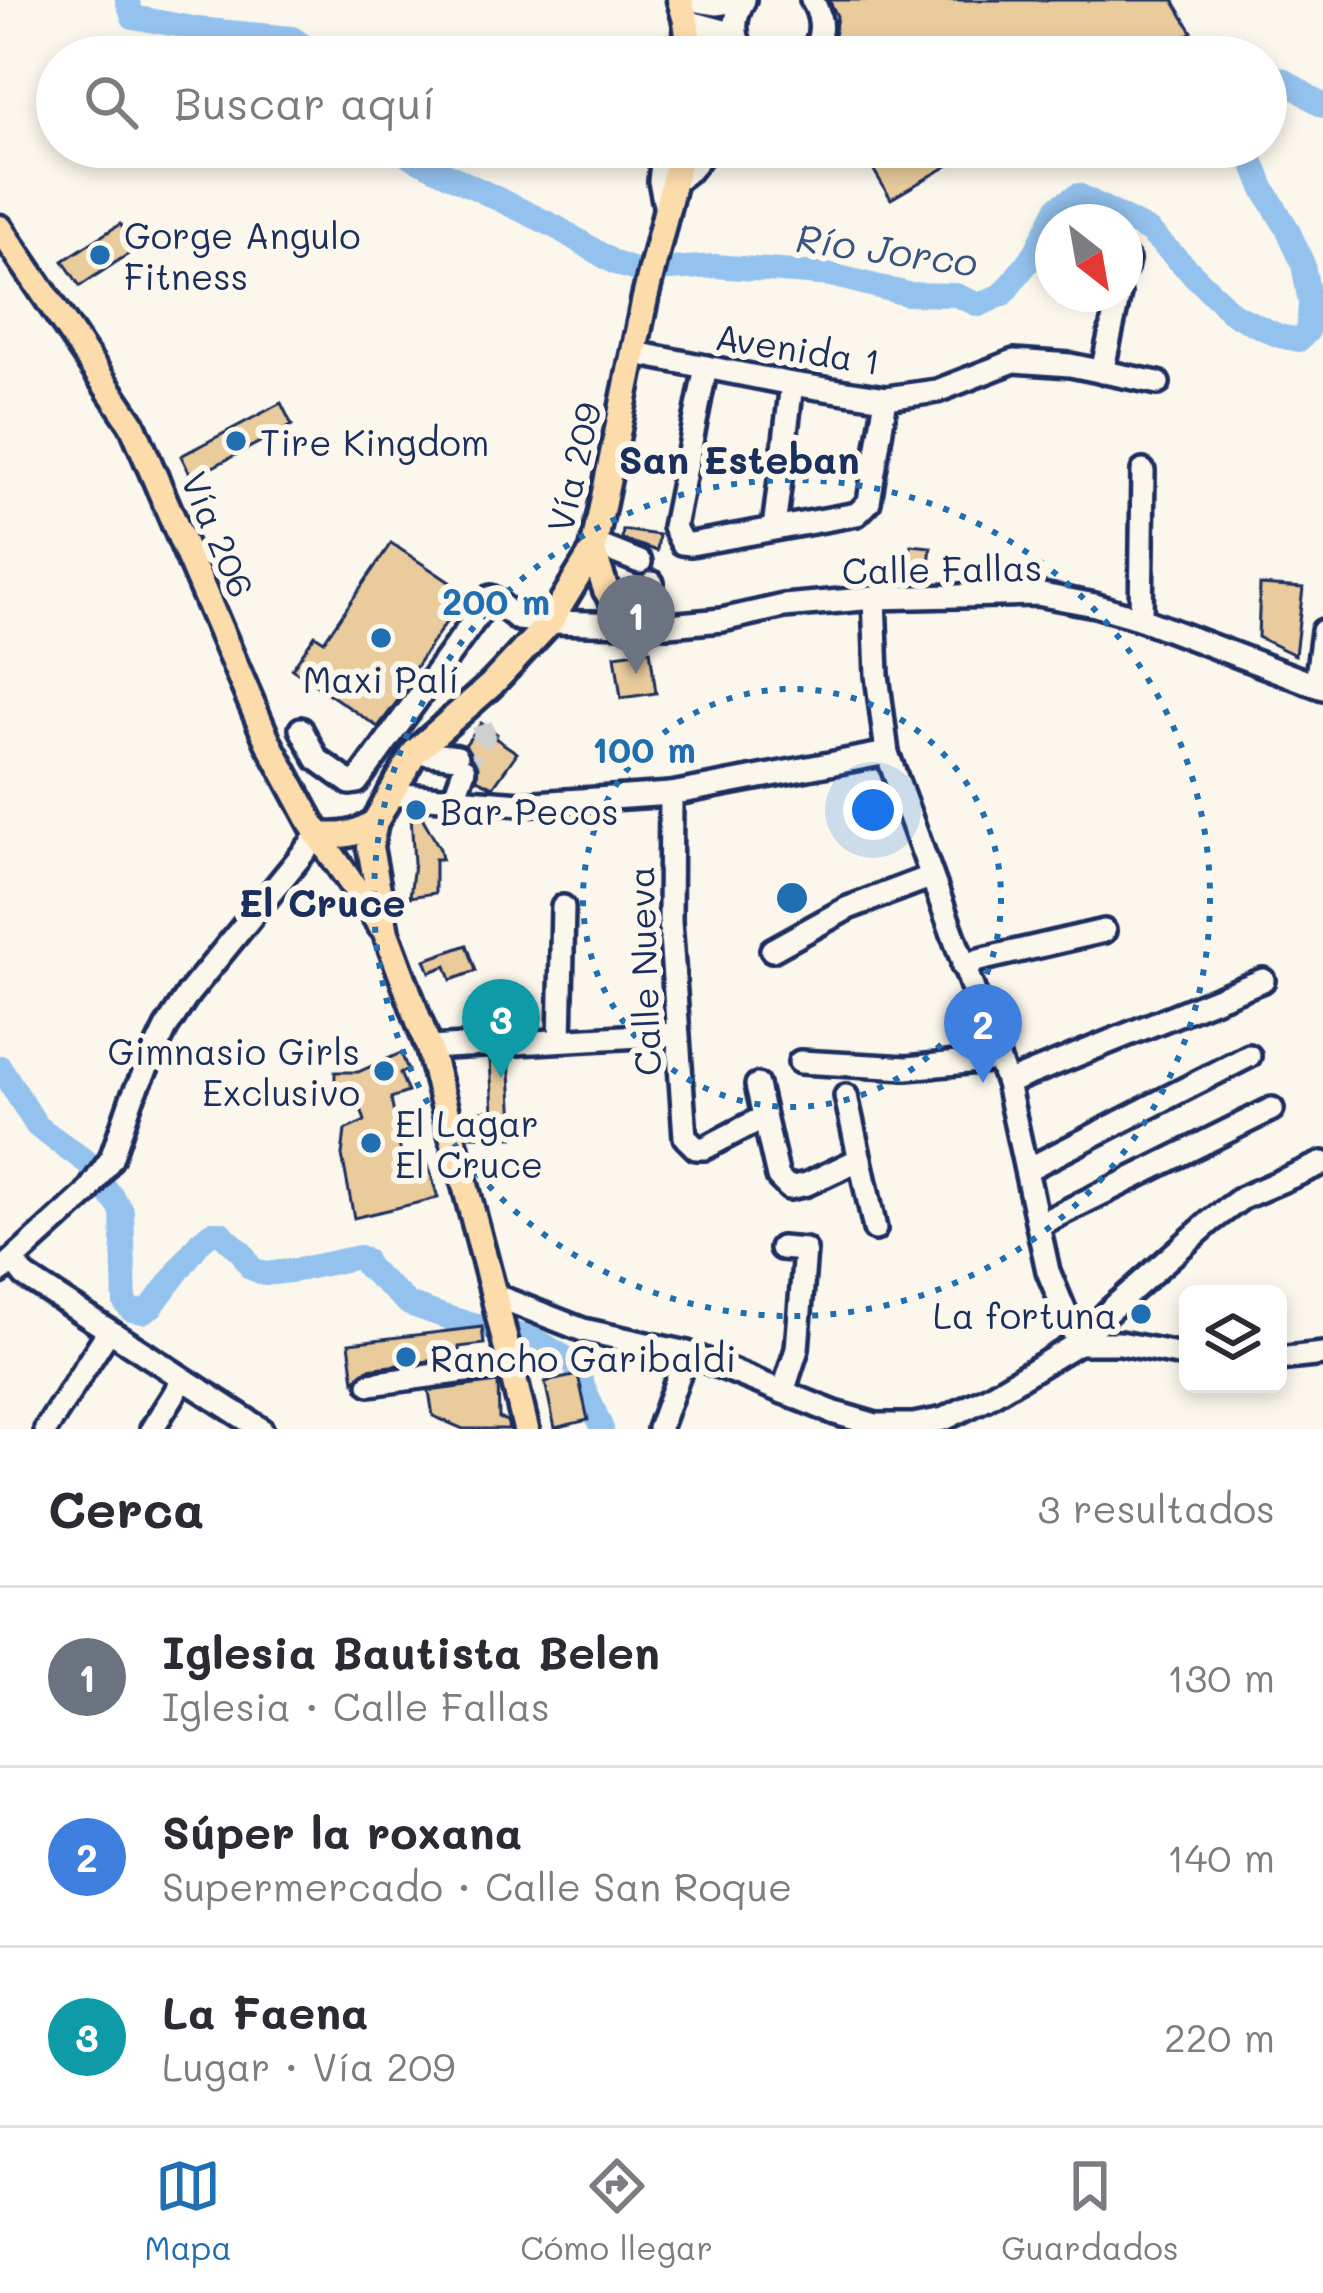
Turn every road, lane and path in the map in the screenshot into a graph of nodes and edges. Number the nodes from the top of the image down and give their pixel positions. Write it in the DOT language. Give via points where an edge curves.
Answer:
graph roads {
  1 [pos="743,0"];
  2 [pos="812,0"];
  3 [pos="686,7"];
  4 [pos="735,34"];
  5 [pos="820,36"];
  6 [pos="662,168"];
  7 [pos="676,168"];
  8 [pos="692,168"];
  9 [pos="672,184"];
  10 [pos="663,219"];
  11 [pos="0,228"];
  12 [pos="1115,312"];
  13 [pos="635,353"];
  14 [pos="706,367"];
  15 [pos="1102,372"];
  16 [pos="1158,383"];
  17 [pos="792,384"];
  18 [pos="886,398"];
  19 [pos="1143,471"];
  20 [pos="774,528"];
  21 [pos="594,548"];
  22 [pos="640,562"];
  23 [pos="652,583"];
  24 [pos="874,598"];
  25 [pos="1141,619"];
  26 [pos="550,622"];
  27 [pos="633,624"];
  28 [pos="1323,631"];
  29 [pos="1320,686"];
  30 [pos="423,692"];
  31 [pos="447,724"];
  32 [pos="268,742"];
  33 [pos="415,752"];
  34 [pos="887,753"];
  35 [pos="389,794"];
  36 [pos="671,794"];
  37 [pos="454,798"];
  38 [pos="372,834"];
  39 [pos="318,835"];
  40 [pos="930,877"];
  41 [pos="563,907"];
  42 [pos="1104,931"];
  43 [pos="386,933"];
  44 [pos="772,950"];
  45 [pos="963,966"];
  46 [pos="1263,980"];
  47 [pos="676,1034"];
  48 [pos="560,1040"];
  49 [pos="429,1048"];
  50 [pos="1250,1056"];
  51 [pos="998,1059"];
  52 [pos="800,1062"];
  53 [pos="1007,1083"];
  54 [pos="757,1085"];
  55 [pos="846,1096"];
  56 [pos="1272,1109"];
  57 [pos="764,1117"];
  58 [pos="860,1160"];
  59 [pos="1323,1163"];
  60 [pos="1028,1169"];
  61 [pos="1038,1225"];
  62 [pos="875,1229"];
  63 [pos="781,1248"];
  64 [pos="7,1266"];
  65 [pos="495,1300"];
  66 [pos="108,1332"];
  67 [pos="1078,1343"];
  68 [pos="687,1353"];
  69 [pos="1179,1354"];
  70 [pos="1323,1354"];
  71 [pos="509,1358"];
  72 [pos="1287,1358"];
  73 [pos="183,1380"];
  74 [pos="370,1384"];
  75 [pos="783,1392"];
  76 [pos="255,1428"];
  77 [pos="46,1429"];
  78 [pos="152,1429"];
  79 [pos="526,1429"];
  80 [pos="659,1429"];
  1 -- 3 [label="street"];
  1 -- 4 [label="street"];
  2 -- 5 [label="street"];
  3 -- 4 [label="street"];
  6 -- 10 [label="street"];
  7 -- 9 [label="main road, Vía 209"];
  8 -- 9 [label="street"];
  9 -- 10 [label="main road, Vía 209"];
  10 -- 13 [label="main road, Vía 209"];
  11 -- 32 [label="main road, Vía 206" via="132,424"];
  12 -- 15 [label="street"];
  13 -- 14 [label="street, Avenida 1"];
  13 -- 21 [label="main road, Vía 209"];
  14 -- 17 [label="street, Avenida 1"];
  14 -- 20 [label="street" via="676,536 691,544"];
  15 -- 16 [label="street, Avenida 1"];
  15 -- 18 [label="street, Avenida 1" via="1014,361 937,391"];
  17 -- 18 [label="street, Avenida 1"];
  17 -- 20 [label="street"];
  18 -- 20 [label="street" via="864,508"];
  19 -- 25 [label="street"];
  21 -- 22 [label="street"];
  21 -- 26 [label="main road, Vía 209"];
  21 -- 27 [label="main road" via="606,590"];
  23 -- 27 [label="street"];
  24 -- 25 [label="street, Calle Fallas" via="1037,595"];
  24 -- 27 [label="street, Calle Fallas"];
  24 -- 34 [label="street"];
  25 -- 29 [label="street, Calle Fallas"];
  26 -- 27 [label="street, Calle Fallas"];
  26 -- 30 [label="street, Calle Fallas" via="518,619 491,598"];
  26 -- 31 [label="main road, Vía 209" via="477,712"];
  28 -- 29 [label="street"];
  30 -- 31 [label="street"];
  30 -- 32 [label="street" via="357,782 317,759 304,725"];
  31 -- 33 [label="main road, Vía 209"];
  32 -- 39 [label="main road, Vía 206"];
  33 -- 35 [label="main road, Vía 209"];
  33 -- 37 [label="street" via="460,764"];
  34 -- 36 [label="street"];
  34 -- 40 [label="street"];
  35 -- 37 [label="street"];
  35 -- 38 [label="main road, Vía 209"];
  36 -- 37 [label="street" via="521,804"];
  36 -- 47 [label="street, Calle Nueva"];
  38 -- 39 [label="main road" via="356,850"];
  38 -- 43 [label="main road"];
  39 -- 43 [label="main road, Vía 206"];
  39 -- 64 [label="street" via="166,1028 111,1159 86,1194"];
  40 -- 44 [label="street" via="848,908"];
  40 -- 45 [label="street"];
  41 -- 48 [label="street"];
  42 -- 45 [label="street"];
  43 -- 49 [label="main road"];
  45 -- 51 [label="street"];
  46 -- 53 [label="street"];
  47 -- 48 [label="street"];
  47 -- 57 [label="street, Calle Nueva" via="688,1143 705,1148"];
  48 -- 49 [label="street"];
  49 -- 65 [label="main road"];
  50 -- 60 [label="street"];
  51 -- 52 [label="street" via="907,1068"];
  51 -- 53 [label="street"];
  53 -- 60 [label="street"];
  54 -- 57 [label="street"];
  55 -- 58 [label="street"];
  56 -- 61 [label="street"];
  57 -- 58 [label="street" via="778,1177 789,1188"];
  58 -- 62 [label="street"];
  59 -- 67 [label="street" via="1226,1209"];
  60 -- 61 [label="street"];
  61 -- 67 [label="street"];
  63 -- 75 [label="street" via="805,1250 796,1349"];
  64 -- 66 [label="street"];
  65 -- 68 [label="street"];
  65 -- 71 [label="main road"];
  66 -- 73 [label="street"];
  66 -- 77 [label="street"];
  67 -- 69 [label="street"];
  67 -- 75 [label="street" via="965,1409 913,1425 876,1425"];
  68 -- 75 [label="street"];
  68 -- 80 [label="street"];
  70 -- 72 [label="street"];
  71 -- 74 [label="street"];
  71 -- 79 [label="main road"];
  73 -- 76 [label="street"];
  73 -- 78 [label="street"];
}
